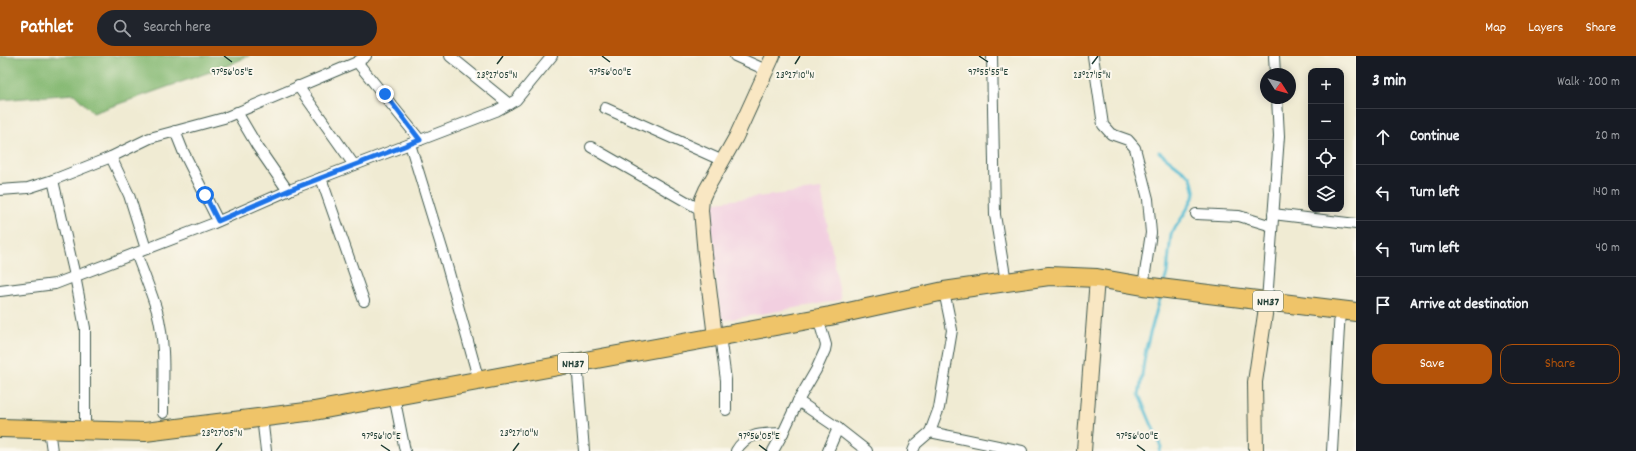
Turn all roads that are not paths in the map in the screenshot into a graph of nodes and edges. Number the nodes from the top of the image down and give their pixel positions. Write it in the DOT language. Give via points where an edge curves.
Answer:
graph roads {
  1 [pos="450,56"];
  2 [pos="552,56"];
  3 [pos="735,56"];
  4 [pos="773,56"];
  5 [pos="992,56"];
  6 [pos="1093,56"];
  7 [pos="1274,56"];
  8 [pos="362,59"];
  9 [pos="1275,68"];
  10 [pos="766,70"];
  11 [pos="298,86"];
  12 [pos="509,104"];
  13 [pos="1277,104"];
  14 [pos="605,108"];
  15 [pos="236,112"];
  16 [pos="175,131"];
  17 [pos="420,140"];
  18 [pos="410,144"];
  19 [pos="591,147"];
  20 [pos="111,157"];
  21 [pos="723,161"];
  22 [pos="354,165"];
  23 [pos="321,178"];
  24 [pos="53,180"];
  25 [pos="0,190"];
  26 [pos="288,191"];
  27 [pos="701,210"];
  28 [pos="1196,214"];
  29 [pos="1273,214"];
  30 [pos="218,221"];
  31 [pos="1356,224"];
  32 [pos="1272,226"];
  33 [pos="146,249"];
  34 [pos="136,253"];
  35 [pos="75,276"];
  36 [pos="1097,278"];
  37 [pos="1006,282"];
  38 [pos="1143,286"];
  39 [pos="944,291"];
  40 [pos="0,292"];
  41 [pos="364,301"];
  42 [pos="1267,301"];
  43 [pos="1348,311"];
  44 [pos="818,318"];
  45 [pos="718,337"];
  46 [pos="577,362"];
  47 [pos="478,381"];
  48 [pos="394,396"];
  49 [pos="798,401"];
  50 [pos="726,410"];
  51 [pos="163,413"];
  52 [pos="262,417"];
  53 [pos="0,428"];
  54 [pos="838,428"];
  55 [pos="50,429"];
  56 [pos="85,430"];
  57 [pos="930,432"];
  58 [pos="783,433"];
  59 [pos="52,451"];
  60 [pos="266,451"];
  61 [pos="405,451"];
  62 [pos="584,451"];
  63 [pos="736,451"];
  64 [pos="773,451"];
  65 [pos="828,451"];
  66 [pos="867,451"];
  67 [pos="913,451"];
  68 [pos="1022,451"];
  69 [pos="1084,451"];
  70 [pos="1256,451"];
  71 [pos="1332,451"];
  1 -- 12 [label="street"];
  2 -- 12 [label="street" via="516,100"];
  3 -- 10 [label="street"];
  4 -- 10 [label="street"];
  5 -- 37 [label="street" via="995,215"];
  6 -- 38 [label="street" via="1103,125 1111,134 1128,140 1135,148 1148,199 1152,233"];
  7 -- 9 [label="street"];
  8 -- 11 [label="street"];
  8 -- 17 [label="street"];
  10 -- 21 [label="street"];
  11 -- 15 [label="street"];
  11 -- 22 [label="street"];
  12 -- 17 [label="street"];
  13 -- 29 [label="street" via="1279,136"];
  14 -- 21 [label="street"];
  15 -- 16 [label="street" via="224,118"];
  15 -- 26 [label="street"];
  16 -- 20 [label="street" via="150,138"];
  16 -- 30 [label="street" via="182,151"];
  17 -- 18 [label="street"];
  18 -- 22 [label="street"];
  18 -- 47 [label="street" via="444,255"];
  19 -- 27 [label="street"];
  20 -- 24 [label="street"];
  20 -- 33 [label="street" via="129,195"];
  21 -- 27 [label="street" via="706,190"];
  22 -- 23 [label="street"];
  23 -- 26 [label="street"];
  23 -- 41 [label="street"];
  24 -- 25 [label="street" via="28,188"];
  24 -- 35 [label="street"];
  26 -- 30 [label="street"];
  27 -- 45 [label="street" via="705,255"];
  28 -- 32 [label="street" via="1239,216"];
  29 -- 31 [label="street"];
  29 -- 32 [label="street"];
  30 -- 33 [label="street"];
  32 -- 42 [label="street"];
  33 -- 34 [label="street"];
  34 -- 35 [label="street"];
  34 -- 51 [label="street" via="157,312 163,361"];
  35 -- 40 [label="street" via="55,284"];
  35 -- 56 [label="street" via="86,328"];
  36 -- 37 [label="highway, NH37" via="1049,276"];
  36 -- 38 [label="highway, NH37"];
  36 -- 69 [label="street"];
  37 -- 39 [label="highway, NH37"];
  38 -- 42 [label="highway, NH37"];
  39 -- 44 [label="highway, NH37"];
  39 -- 57 [label="street" via="952,330 939,408"];
  42 -- 43 [label="highway, NH37"];
  42 -- 70 [label="street" via="1255,382"];
  43 -- 71 [label="street"];
  44 -- 45 [label="highway, NH37"];
  44 -- 49 [label="street" via="826,345 825,350"];
  45 -- 46 [label="highway, NH37"];
  45 -- 50 [label="street" via="726,380"];
  46 -- 47 [label="highway, NH37"];
  46 -- 62 [label="street"];
  47 -- 48 [label="highway, NH37"];
  48 -- 52 [label="highway, NH37" via="314,411"];
  48 -- 61 [label="street"];
  49 -- 54 [label="street"];
  49 -- 58 [label="street"];
  52 -- 56 [label="highway, NH37" via="145,432"];
  52 -- 60 [label="street"];
  53 -- 55 [label="highway, NH37"];
  54 -- 65 [label="street"];
  54 -- 66 [label="street"];
  55 -- 56 [label="highway, NH37"];
  55 -- 59 [label="street"];
  57 -- 67 [label="street" via="916,444"];
  57 -- 68 [label="street"];
  58 -- 63 [label="street" via="752,436 744,440"];
  58 -- 64 [label="street"];
}
